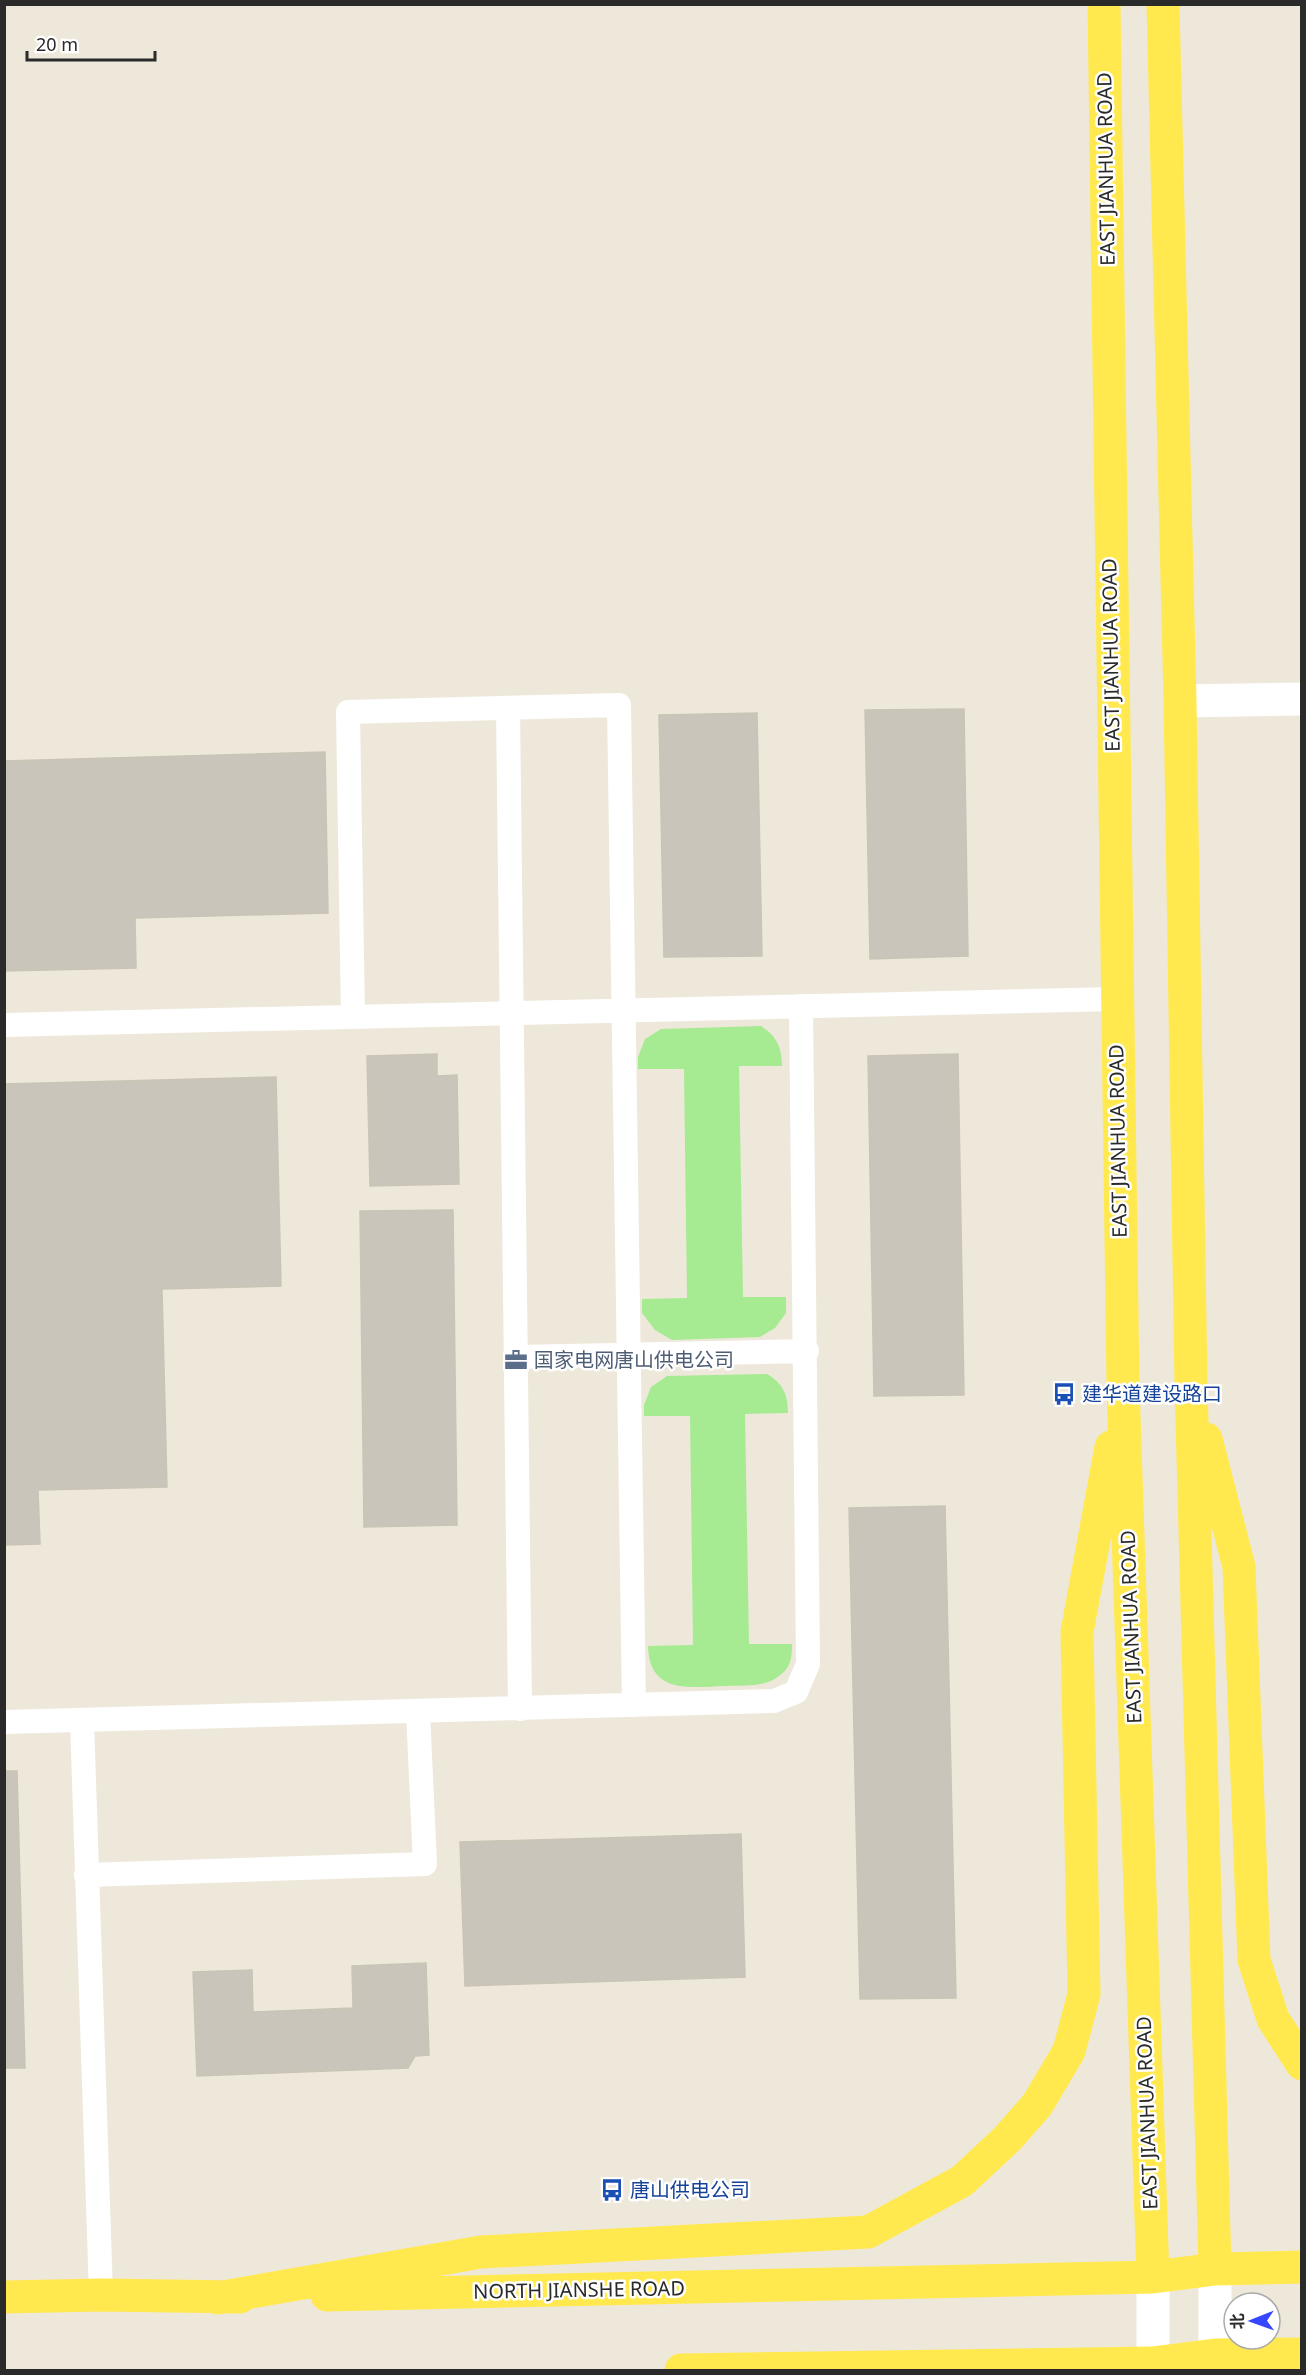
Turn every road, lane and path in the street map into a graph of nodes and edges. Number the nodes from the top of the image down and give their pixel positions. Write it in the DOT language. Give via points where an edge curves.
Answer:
graph roads {
  1 [pos="1104,4"];
  2 [pos="1163,4"];
  3 [pos="1302,699"];
  4 [pos="1180,701"];
  5 [pos="508,708"];
  6 [pos="1116,999"];
  7 [pos="801,1006"];
  8 [pos="353,1017"];
  9 [pos="4,1025"];
  10 [pos="807,1351"];
  11 [pos="516,1357"];
  12 [pos="1191,1384"];
  13 [pos="1123,1386"];
  14 [pos="634,1706"];
  15 [pos="520,1708"];
  16 [pos="418,1711"];
  17 [pos="82,1720"];
  18 [pos="4,1722"];
  19 [pos="86,1875"];
  20 [pos="1302,2064"];
  21 [pos="1302,2267"];
  22 [pos="1215,2269"];
  23 [pos="1153,2277"];
  24 [pos="101,2295"];
  25 [pos="4,2297"];
  26 [pos="217,2298"];
  27 [pos="1302,2354"];
  28 [pos="1215,2363"];
  29 [pos="1153,2367"];
  30 [pos="681,2370"];
  1 -- 6 [label="main road, EAST JIANHUA ROAD"];
  2 -- 4 [label="main road"];
  3 -- 4 [label="main road"];
  4 -- 12 [label="main road"];
  5 -- 8 [label="lane" via="348,712"];
  5 -- 11 [label="lane"];
  5 -- 14 [label="lane" via="619,705"];
  6 -- 7 [label="lane"];
  6 -- 13 [label="main road, EAST JIANHUA ROAD"];
  7 -- 8 [label="lane"];
  7 -- 10 [label="lane"];
  8 -- 9 [label="lane"];
  10 -- 11 [label="lane"];
  10 -- 14 [label="lane" via="808,1664 796,1692 774,1701"];
  11 -- 15 [label="lane"];
  12 -- 20 [label="main road" via="1239,1567 1254,1960 1273,2019"];
  12 -- 22 [label="main road"];
  13 -- 23 [label="main road, EAST JIANHUA ROAD"];
  13 -- 26 [label="main road" via="1077,1632 1084,1994 1069,2051 1037,2105 1007,2139 962,2181 868,2232 481,2252"];
  14 -- 15 [label="lane"];
  15 -- 16 [label="lane"];
  16 -- 17 [label="lane"];
  16 -- 19 [label="lane" via="425,1864"];
  17 -- 18 [label="lane"];
  17 -- 19 [label="lane"];
  19 -- 24 [label="lane"];
  21 -- 22 [label="main road, NORTH JIANSHE ROAD"];
  22 -- 23 [label="main road, NORTH JIANSHE ROAD"];
  22 -- 28 [label="main road"];
  23 -- 26 [label="main road, NORTH JIANSHE ROAD"];
  23 -- 29 [label="main road"];
  24 -- 25 [label="main road, NORTH JIANSHE ROAD"];
  24 -- 26 [label="main road, NORTH JIANSHE ROAD"];
  27 -- 28 [label="main road"];
  28 -- 29 [label="main road"];
  29 -- 30 [label="main road"];
}
